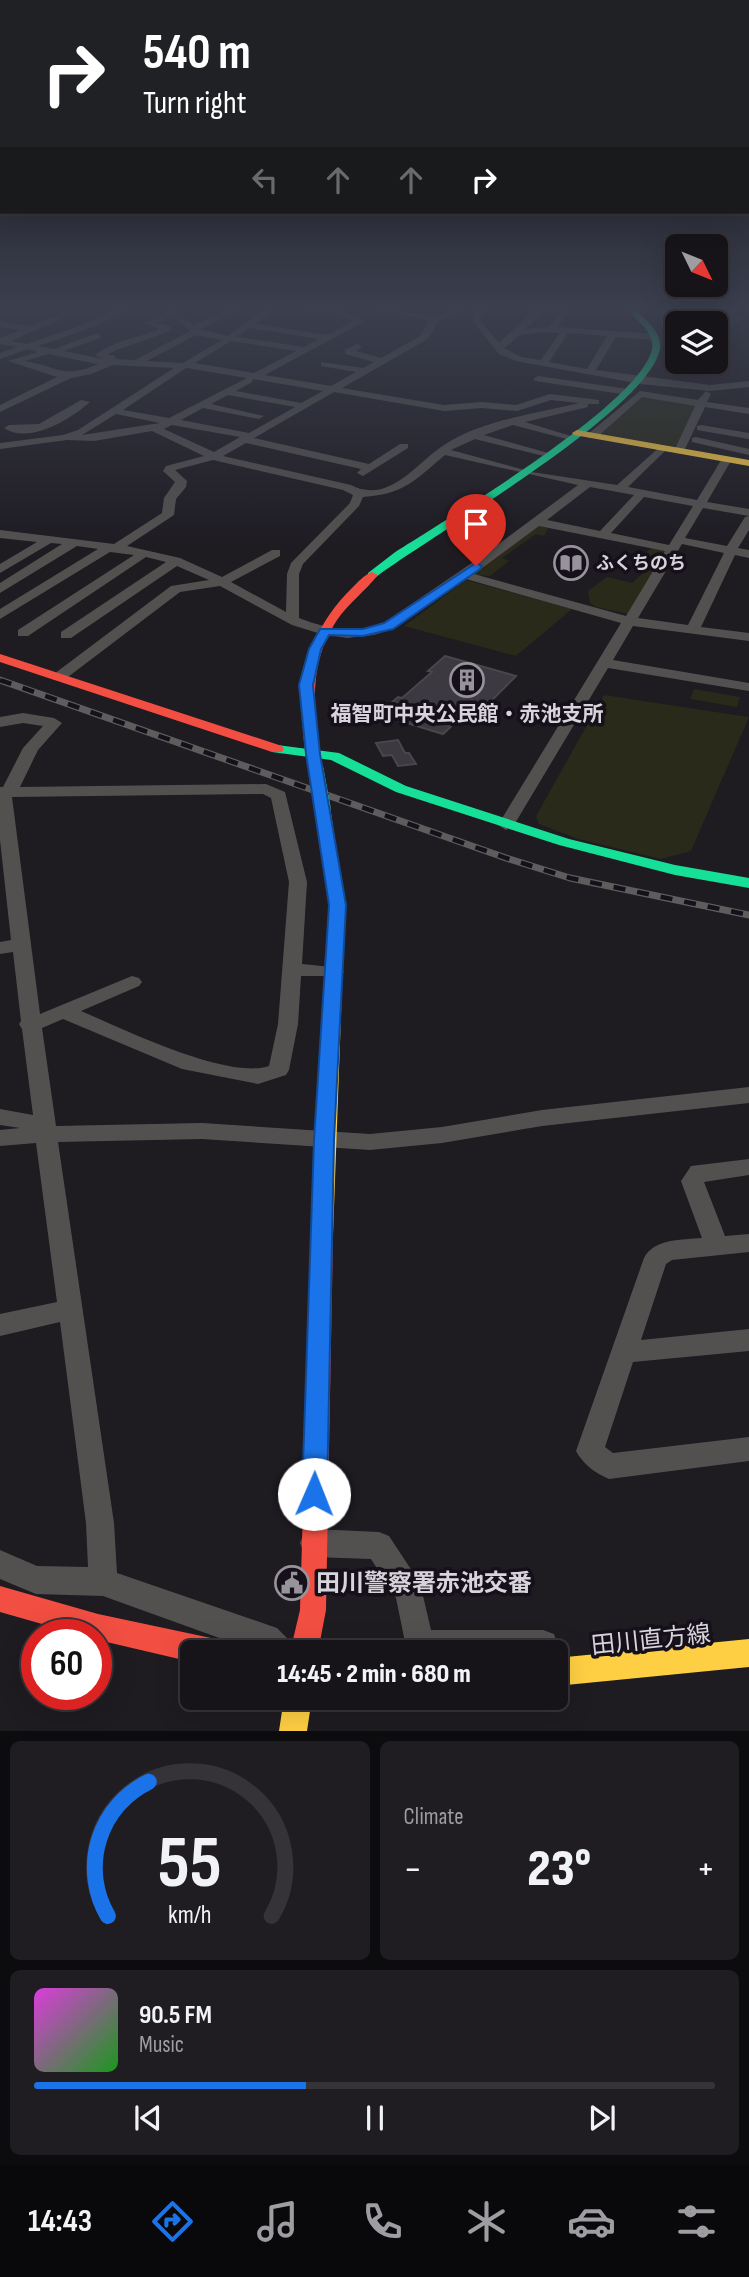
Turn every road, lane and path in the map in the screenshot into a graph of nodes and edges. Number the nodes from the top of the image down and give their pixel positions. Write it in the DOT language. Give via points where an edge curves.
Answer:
graph roads {
  1 [pos="51,387"];
  2 [pos="151,387"];
  3 [pos="237,387"];
  4 [pos="319,387"];
  5 [pos="336,387"];
  6 [pos="577,387"];
  7 [pos="633,387"];
  8 [pos="699,387"];
  9 [pos="722,387"];
  10 [pos="710,388"];
  11 [pos="332,389"];
  12 [pos="228,392"];
  13 [pos="623,396"];
  14 [pos="85,402"];
  15 [pos="595,402"];
  16 [pos="297,404"];
  17 [pos="134,405"];
  18 [pos="201,405"];
  19 [pos="705,407"];
  20 [pos="0,409"];
  21 [pos="113,411"];
  22 [pos="558,411"];
  23 [pos="749,411"];
  24 [pos="183,415"];
  25 [pos="259,416"];
  26 [pos="749,420"];
  27 [pos="169,422"];
  28 [pos="513,422"];
  29 [pos="4,425"];
  30 [pos="153,428"];
  31 [pos="701,428"];
  32 [pos="583,432"];
  33 [pos="474,435"];
  34 [pos="220,436"];
  35 [pos="749,436"];
  36 [pos="64,438"];
  37 [pos="249,438"];
  38 [pos="47,439"];
  39 [pos="0,446"];
  40 [pos="404,446"];
  41 [pos="194,447"];
  42 [pos="298,448"];
  43 [pos="662,448"];
  44 [pos="688,448"];
  45 [pos="444,451"];
  46 [pos="749,452"];
  47 [pos="215,456"];
  48 [pos="548,456"];
  49 [pos="727,460"];
  50 [pos="749,463"];
  51 [pos="371,468"];
  52 [pos="531,473"];
  53 [pos="588,483"];
  54 [pos="344,486"];
  55 [pos="620,489"];
  56 [pos="642,493"];
  57 [pos="359,494"];
  58 [pos="700,504"];
  59 [pos="749,513"];
  60 [pos="749,520"];
  61 [pos="538,522"];
  62 [pos="0,534"];
  63 [pos="603,535"];
  64 [pos="48,540"];
  65 [pos="73,543"];
  66 [pos="675,544"];
  67 [pos="111,548"];
  68 [pos="731,550"];
  69 [pos="276,553"];
  70 [pos="143,554"];
  71 [pos="749,554"];
  72 [pos="176,561"];
  73 [pos="0,569"];
  74 [pos="24,575"];
  75 [pos="464,575"];
  76 [pos="54,581"];
  77 [pos="220,582"];
  78 [pos="0,589"];
  79 [pos="37,592"];
  80 [pos="72,601"];
  81 [pos="105,608"];
  82 [pos="0,615"];
  83 [pos="139,616"];
  84 [pos="292,620"];
  85 [pos="629,621"];
  86 [pos="693,629"];
  87 [pos="324,631"];
  88 [pos="23,633"];
  89 [pos="66,635"];
  90 [pos="749,637"];
  91 [pos="0,658"];
  92 [pos="603,663"];
  93 [pos="59,677"];
  94 [pos="749,687"];
  95 [pos="0,722"];
  96 [pos="315,761"];
  97 [pos="4,792"];
  98 [pos="506,825"];
  99 [pos="749,883"];
  100 [pos="10,946"];
  101 [pos="292,969"];
  102 [pos="334,971"];
  103 [pos="132,982"];
  104 [pos="64,1012"];
  105 [pos="29,1024"];
  106 [pos="749,1095"];
  107 [pos="0,1117"];
  108 [pos="47,1129"];
  109 [pos="0,1138"];
  110 [pos="324,1140"];
  111 [pos="749,1167"];
  112 [pos="749,1243"];
  113 [pos="717,1246"];
  114 [pos="71,1309"];
  115 [pos="0,1325"];
  116 [pos="749,1340"];
  117 [pos="624,1352"];
  118 [pos="749,1449"];
  119 [pos="314,1543"];
  120 [pos="0,1564"];
  121 [pos="103,1582"];
  122 [pos="0,1599"];
  123 [pos="266,1640"];
  124 [pos="307,1640"];
  125 [pos="418,1640"];
  126 [pos="180,1645"];
  127 [pos="749,1653"];
  128 [pos="568,1671"];
  129 [pos="296,1710"];
  130 [pos="293,1731"];
  1 -- 20 [label="street"];
  2 -- 21 [label="street"];
  3 -- 12 [label="street"];
  4 -- 11 [label="street"];
  5 -- 11 [label="street"];
  6 -- 13 [label="street"];
  7 -- 13 [label="main road"];
  8 -- 10 [label="street"];
  9 -- 10 [label="street"];
  10 -- 19 [label="street"];
  11 -- 15 [label="street" via="444,408 524,408 550,397"];
  11 -- 37 [label="street"];
  12 -- 16 [label="street"];
  12 -- 18 [label="street"];
  13 -- 15 [label="street"];
  13 -- 32 [label="main road"];
  14 -- 29 [label="street" via="39,429"];
  15 -- 22 [label="street"];
  17 -- 24 [label="street"];
  18 -- 24 [label="street"];
  18 -- 25 [label="street"];
  19 -- 23 [label="street"];
  19 -- 26 [label="street"];
  19 -- 31 [label="street"];
  19 -- 32 [label="street" via="640,394"];
  19 -- 44 [label="street"];
  21 -- 27 [label="street"];
  21 -- 36 [label="street"];
  22 -- 28 [label="street"];
  22 -- 32 [label="street"];
  24 -- 27 [label="street"];
  27 -- 30 [label="street"];
  27 -- 37 [label="street"];
  28 -- 32 [label="street"];
  28 -- 33 [label="street"];
  29 -- 38 [label="street" via="21,436"];
  30 -- 36 [label="street"];
  30 -- 41 [label="street"];
  31 -- 35 [label="street"];
  31 -- 44 [label="street"];
  32 -- 43 [label="main road"];
  32 -- 48 [label="main road"];
  33 -- 45 [label="street"];
  33 -- 48 [label="street"];
  34 -- 41 [label="street"];
  36 -- 38 [label="street"];
  37 -- 42 [label="street"];
  37 -- 47 [label="street"];
  37 -- 51 [label="street"];
  38 -- 39 [label="street"];
  40 -- 51 [label="street"];
  41 -- 47 [label="street"];
  43 -- 44 [label="main road"];
  43 -- 55 [label="street"];
  44 -- 46 [label="street"];
  44 -- 49 [label="main road"];
  45 -- 52 [label="street"];
  45 -- 57 [label="street" via="394,489"];
  47 -- 54 [label="street"];
  47 -- 67 [label="street" via="170,468 181,481 170,498 168,514"];
  48 -- 52 [label="main road"];
  49 -- 50 [label="main road"];
  49 -- 58 [label="street"];
  51 -- 54 [label="street"];
  52 -- 53 [label="street"];
  52 -- 87 [label="main road" via="381,566"];
  53 -- 55 [label="street"];
  53 -- 61 [label="street"];
  54 -- 57 [label="street"];
  55 -- 56 [label="street"];
  56 -- 58 [label="street"];
  56 -- 63 [label="street"];
  57 -- 84 [label="street" via="355,504 297,563"];
  58 -- 59 [label="street"];
  58 -- 66 [label="street"];
  60 -- 68 [label="street"];
  61 -- 63 [label="street"];
  61 -- 75 [label="street"];
  62 -- 64 [label="street"];
  63 -- 66 [label="street"];
  64 -- 65 [label="street"];
  64 -- 73 [label="street"];
  65 -- 67 [label="street"];
  65 -- 74 [label="street"];
  66 -- 68 [label="street"];
  66 -- 85 [label="street"];
  67 -- 70 [label="street"];
  67 -- 76 [label="street"];
  68 -- 71 [label="street"];
  68 -- 86 [label="street"];
  69 -- 77 [label="street"];
  70 -- 72 [label="street"];
  70 -- 80 [label="street"];
  72 -- 77 [label="street"];
  72 -- 81 [label="street"];
  74 -- 76 [label="street"];
  74 -- 78 [label="street"];
  75 -- 85 [label="street"];
  75 -- 87 [label="street" via="389,626 363,632"];
  76 -- 79 [label="street"];
  77 -- 83 [label="street" via="176,589"];
  77 -- 84 [label="street"];
  79 -- 80 [label="street"];
  79 -- 82 [label="street"];
  80 -- 81 [label="street"];
  80 -- 88 [label="street"];
  81 -- 83 [label="street"];
  81 -- 89 [label="street"];
  83 -- 93 [label="street"];
  84 -- 87 [label="street"];
  85 -- 86 [label="street"];
  85 -- 92 [label="street"];
  86 -- 90 [label="street"];
  87 -- 96 [label="main road" via="306,685"];
  91 -- 93 [label="main road"];
  92 -- 94 [label="street"];
  92 -- 98 [label="street"];
  93 -- 96 [label="main road"];
  95 -- 97 [label="street" via="23,718 54,723 31,748"];
  96 -- 98 [label="main road" via="334,756 401,789"];
  96 -- 102 [label="main road, bridge" via="337,905"];
  97 -- 100 [label="street"];
  97 -- 101 [label="street" via="266,789 279,795 298,882"];
  98 -- 99 [label="main road" via="627,860"];
  100 -- 105 [label="street"];
  101 -- 102 [label="street"];
  101 -- 104 [label="street" via="288,1024 278,1070 258,1077 182,1062"];
  102 -- 110 [label="main road"];
  103 -- 104 [label="street"];
  104 -- 105 [label="street"];
  105 -- 108 [label="street"];
  106 -- 110 [label="street" via="542,1118 442,1135 370,1142"];
  107 -- 108 [label="street"];
  108 -- 109 [label="street"];
  108 -- 110 [label="street"];
  108 -- 114 [label="street"];
  110 -- 119 [label="main road"];
  111 -- 113 [label="street" via="699,1172 692,1181"];
  112 -- 113 [label="street"];
  113 -- 117 [label="street" via="668,1251 656,1258"];
  114 -- 115 [label="street"];
  114 -- 121 [label="street" via="100,1523"];
  116 -- 117 [label="street"];
  117 -- 118 [label="street" via="590,1451 609,1466"];
  119 -- 124 [label="main road" via="313,1610"];
  119 -- 125 [label="street" via="379,1546 410,1593"];
  120 -- 121 [label="street" via="36,1580"];
  121 -- 123 [label="street"];
  122 -- 126 [label="main road"];
  127 -- 128 [label="main road, 田川直方線"];
  129 -- 130 [label="main road"];
}
